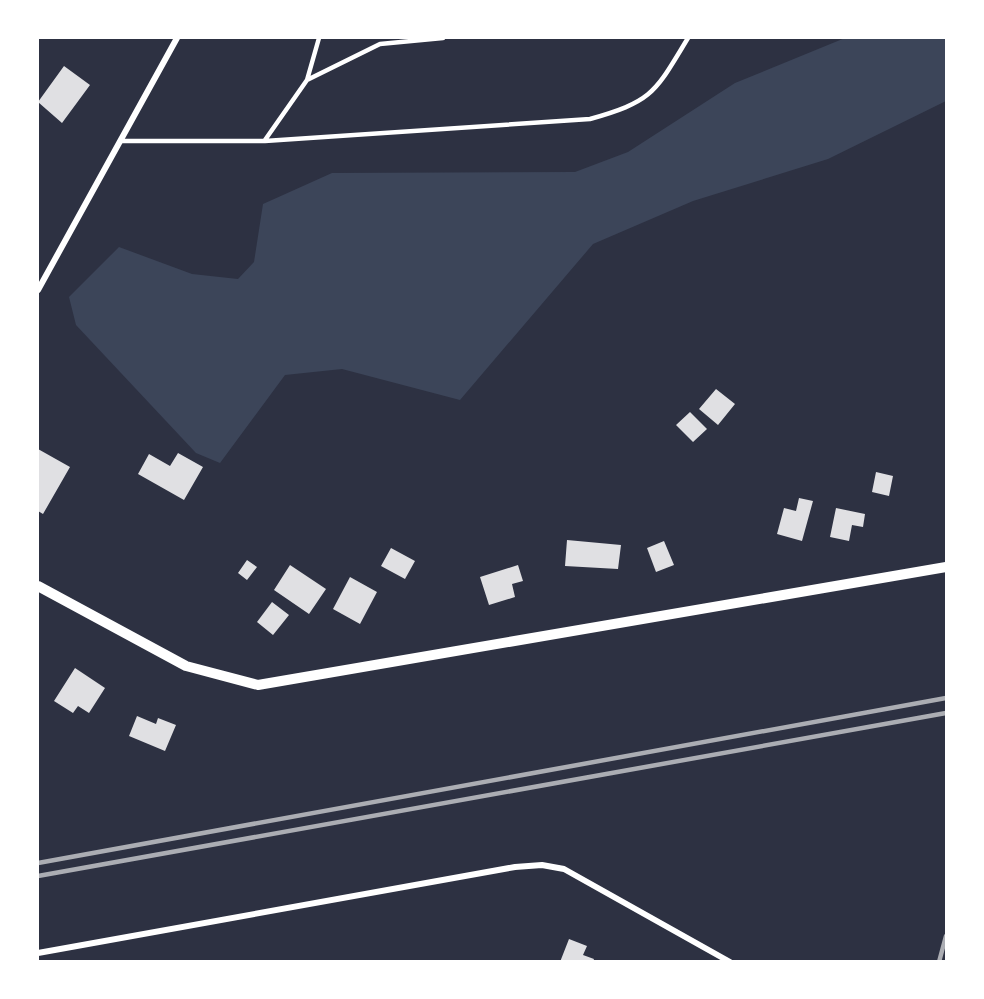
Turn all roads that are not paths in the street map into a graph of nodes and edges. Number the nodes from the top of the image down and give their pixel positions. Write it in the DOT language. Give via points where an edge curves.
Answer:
graph roads {
  1 [pos="177,38"];
  2 [pos="319,38"];
  3 [pos="443,38"];
  4 [pos="688,38"];
  5 [pos="307,80"];
  6 [pos="120,141"];
  7 [pos="265,141"];
  8 [pos="38,290"];
  9 [pos="946,567"];
  10 [pos="38,586"];
  11 [pos="38,953"];
  12 [pos="730,962"];
  1 -- 6 [label="street"];
  2 -- 5 [label="lane"];
  3 -- 5 [label="lane" via="380,44"];
  4 -- 7 [label="lane" via="657,89 628,108 590,119"];
  5 -- 7 [label="lane"];
  6 -- 7 [label="lane"];
  6 -- 8 [label="street"];
  9 -- 10 [label="street" via="258,685 186,666"];
  11 -- 12 [label="street" via="542,865 564,869"];
}
